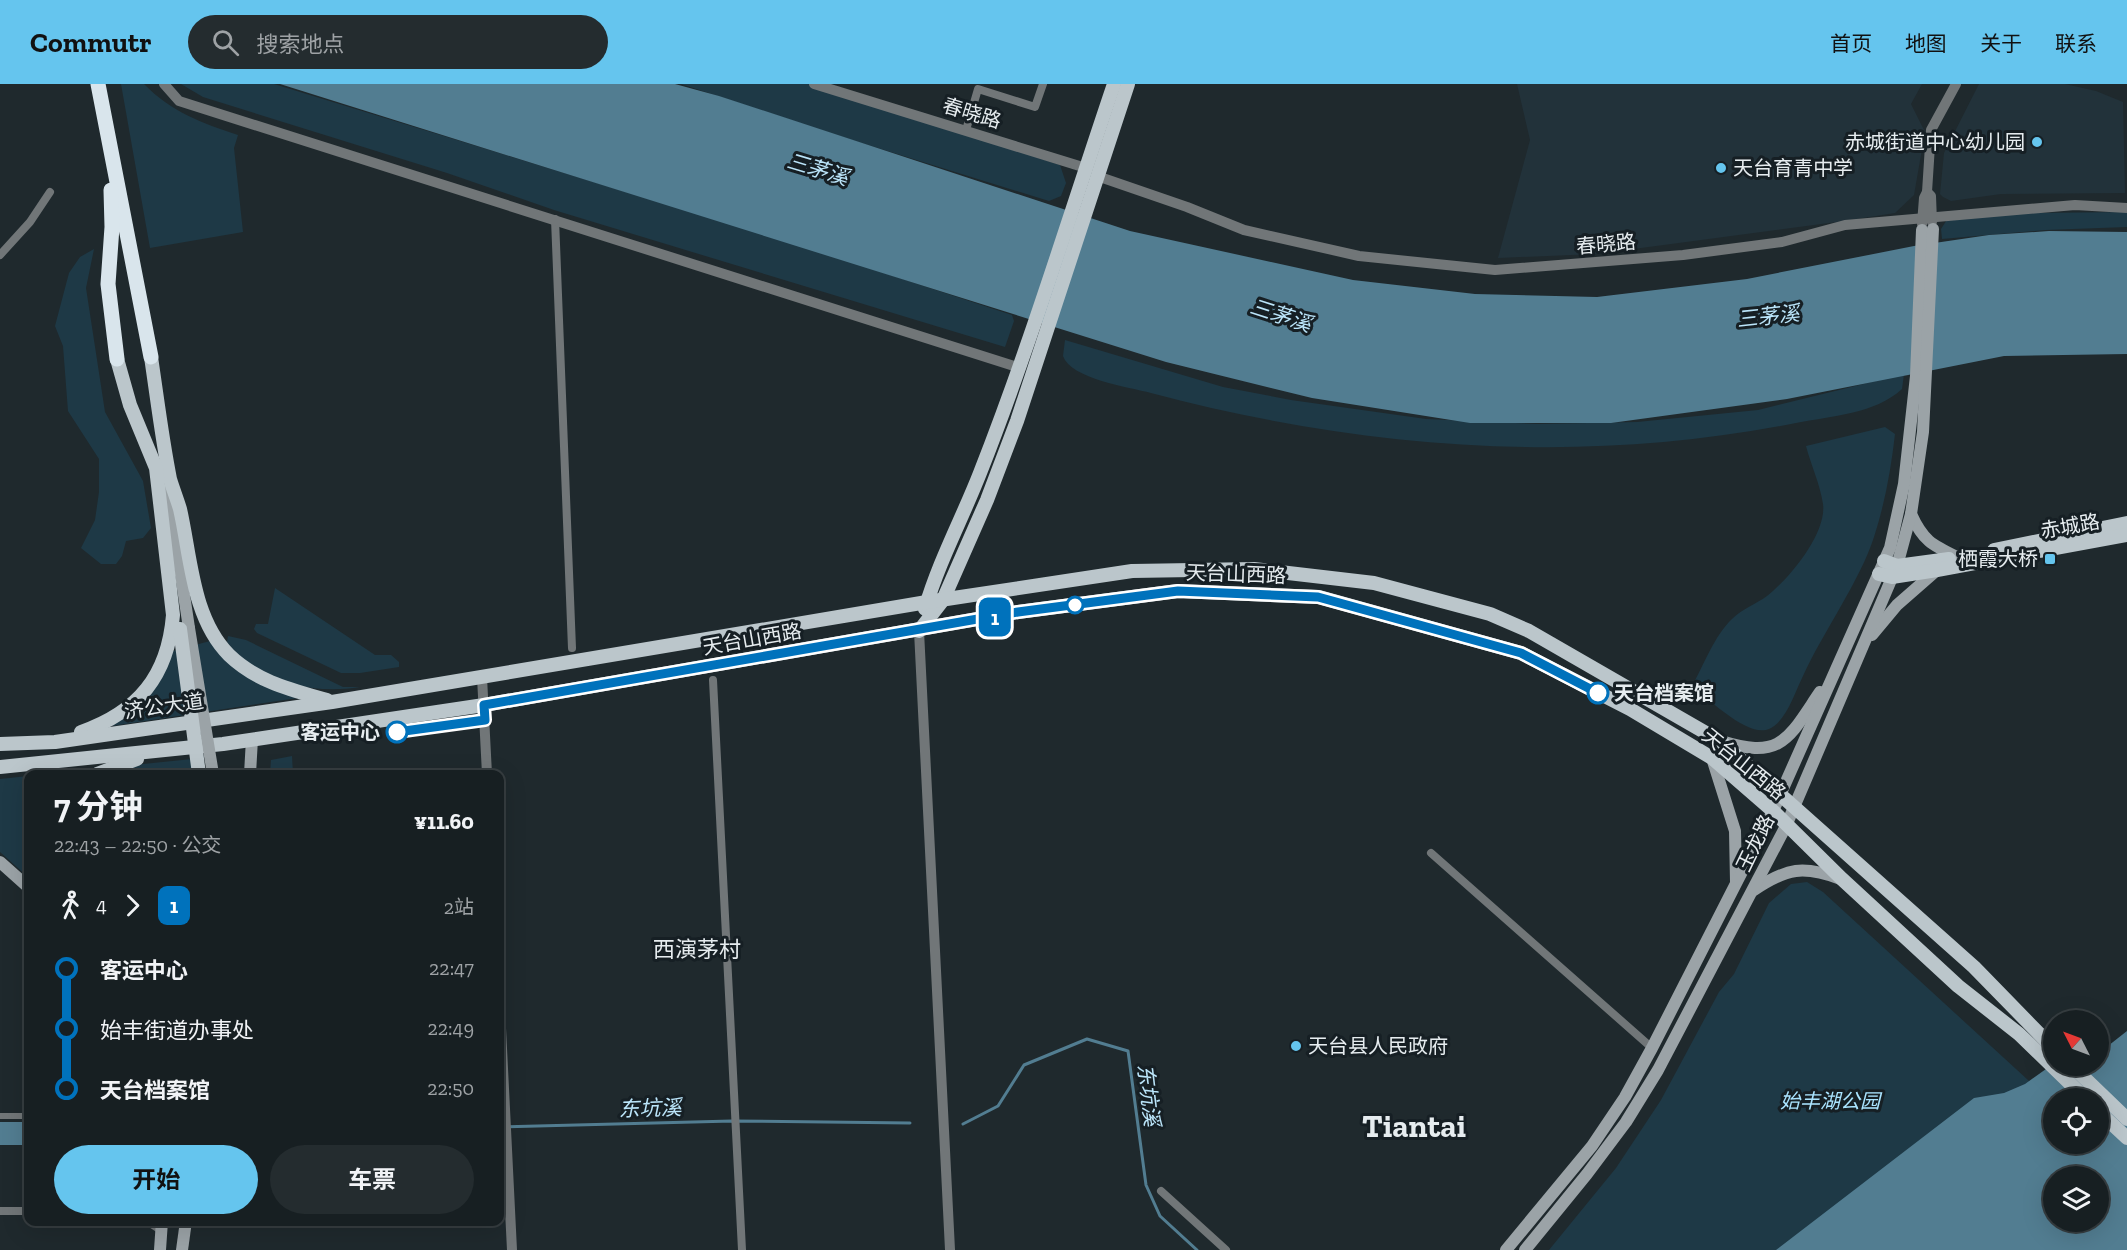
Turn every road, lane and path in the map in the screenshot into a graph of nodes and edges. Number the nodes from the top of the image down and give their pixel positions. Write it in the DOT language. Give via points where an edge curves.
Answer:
graph roads {
  1 [pos="92,84"];
  2 [pos="98,84"];
  3 [pos="164,84"];
  4 [pos="814,84"];
  5 [pos="1043,84"];
  6 [pos="1113,84"];
  7 [pos="1128,84"];
  8 [pos="1956,84"];
  9 [pos="966,130"];
  10 [pos="1091,172"];
  11 [pos="113,181"];
  12 [pos="50,192"];
  13 [pos="2127,208"];
  14 [pos="555,219"];
  15 [pos="1927,224"];
  16 [pos="0,255"];
  17 [pos="1037,336"];
  18 [pos="151,357"];
  19 [pos="117,359"];
  20 [pos="1017,367"];
  21 [pos="1921,374"];
  22 [pos="165,482"];
  23 [pos="1911,514"];
  24 [pos="2127,523"];
  25 [pos="2127,535"];
  26 [pos="1959,558"];
  27 [pos="1888,569"];
  28 [pos="1937,570"];
  29 [pos="1121,573"];
  30 [pos="1323,577"];
  31 [pos="1318,597"];
  32 [pos="1124,599"];
  33 [pos="943,600"];
  34 [pos="927,602"];
  35 [pos="180,630"];
  36 [pos="918,631"];
  37 [pos="1865,642"];
  38 [pos="572,648"];
  39 [pos="1839,664"];
  40 [pos="482,677"];
  41 [pos="713,680"];
  42 [pos="332,702"];
  43 [pos="484,705"];
  44 [pos="252,739"];
  45 [pos="1720,741"];
  46 [pos="56,742"];
  47 [pos="0,744"];
  48 [pos="161,751"];
  49 [pos="1712,758"];
  50 [pos="0,767"];
  51 [pos="108,770"];
  52 [pos="198,770"];
  53 [pos="212,770"];
  54 [pos="250,770"];
  55 [pos="488,770"];
  56 [pos="1781,794"];
  57 [pos="1793,808"];
  58 [pos="1773,811"];
  59 [pos="1786,826"];
  60 [pos="1431,853"];
  61 [pos="0,862"];
  62 [pos="1842,879"];
  63 [pos="24,883"];
  64 [pos="1736,888"];
  65 [pos="1753,891"];
  66 [pos="2023,1029"];
  67 [pos="2043,1042"];
  68 [pos="1652,1048"];
  69 [pos="2082,1076"];
  70 [pos="2076,1088"];
  71 [pos="504,1111"];
  72 [pos="0,1116"];
  73 [pos="24,1116"];
  74 [pos="2127,1119"];
  75 [pos="2109,1121"];
  76 [pos="2127,1138"];
  77 [pos="1161,1191"];
  78 [pos="0,1211"];
  79 [pos="24,1211"];
  80 [pos="162,1226"];
  81 [pos="184,1226"];
  82 [pos="160,1250"];
  83 [pos="182,1250"];
  84 [pos="512,1250"];
  85 [pos="742,1250"];
  86 [pos="950,1250"];
  87 [pos="1226,1250"];
  88 [pos="1506,1250"];
  89 [pos="1525,1250"];
  1 -- 11 [label="highway"];
  2 -- 11 [label="highway"];
  3 -- 14 [label="street" via="179,101"];
  4 -- 9 [label="street, 春晓路"];
  5 -- 9 [label="street" via="1035,107 978,88"];
  6 -- 10 [label="main road"];
  7 -- 10 [label="main road"];
  8 -- 15 [label="street" via="1931,130"];
  9 -- 10 [label="street, 春晓路"];
  10 -- 15 [label="street, 春晓路" via="1244,230 1359,256 1496,270 1683,255 1782,242 1845,225"];
  10 -- 17 [label="main road"];
  11 -- 18 [label="highway"];
  11 -- 19 [label="highway" via="108,284"];
  12 -- 16 [label="street"];
  13 -- 15 [label="street, 春晓路" via="2074,205"];
  14 -- 20 [label="street"];
  14 -- 38 [label="street"];
  15 -- 21 [label="main road"];
  17 -- 20 [label="main road"];
  17 -- 33 [label="main road" via="1017,421"];
  18 -- 22 [label="main road"];
  19 -- 22 [label="main road" via="130,405"];
  20 -- 34 [label="main road" via="980,474"];
  21 -- 23 [label="main road, 玉龙路" via="1923,432"];
  21 -- 27 [label="main road, 玉龙路"];
  22 -- 35 [label="main road"];
  22 -- 35 [label="main road" via="173,615"];
  22 -- 42 [label="main road" via="180,508 194,584 214,633 229,654 253,674 283,688"];
  23 -- 26 [label="main road" via="1921,535"];
  23 -- 27 [label="main road, 玉龙路"];
  24 -- 26 [label="main road, 赤城路"];
  25 -- 28 [label="main road, 赤城路"];
  26 -- 27 [label="main road, 赤城路"];
  27 -- 28 [label="main road, 赤城路"];
  27 -- 37 [label="main road, 玉龙路"];
  27 -- 39 [label="main road, 玉龙路"];
  28 -- 37 [label="main road" via="1897,605"];
  29 -- 30 [label="main road, 天台山西路" via="1254,569"];
  29 -- 32 [label="main road"];
  29 -- 33 [label="main road, 天台山西路"];
  30 -- 31 [label="main road"];
  30 -- 45 [label="main road, 天台山西路" via="1374,583 1490,614 1578,658"];
  31 -- 32 [label="main road, 天台山西路" via="1178,591"];
  31 -- 49 [label="main road, 天台山西路" via="1521,653 1630,709"];
  32 -- 36 [label="main road, 天台山西路" via="1018,612"];
  33 -- 34 [label="main road, 天台山西路"];
  33 -- 36 [label="main road"];
  34 -- 36 [label="main road"];
  34 -- 40 [label="main road, 天台山西路"];
  35 -- 46 [label="main road" via="150,688 128,709 103,724"];
  35 -- 52 [label="main road, bridge"];
  35 -- 53 [label="main road, bridge"];
  36 -- 43 [label="main road, 天台山西路"];
  36 -- 86 [label="street"];
  37 -- 57 [label="main road, 玉龙路"];
  39 -- 45 [label="main road" via="1786,739 1770,748 1749,750"];
  39 -- 56 [label="main road, 玉龙路"];
  40 -- 42 [label="main road, 天台山西路"];
  40 -- 43 [label="street"];
  41 -- 85 [label="street"];
  42 -- 46 [label="main road, 济公大道"];
  43 -- 44 [label="main road, 天台山西路"];
  43 -- 55 [label="street"];
  44 -- 48 [label="main road"];
  44 -- 54 [label="main road"];
  45 -- 56 [label="main road, 天台山西路"];
  46 -- 47 [label="main road, 济公大道"];
  48 -- 50 [label="main road"];
  48 -- 51 [label="main road"];
  49 -- 58 [label="main road, 天台山西路"];
  49 -- 64 [label="main road" via="1735,831"];
  56 -- 57 [label="main road, 天台山西路"];
  56 -- 58 [label="main road, 玉龙路"];
  57 -- 59 [label="main road, 玉龙路"];
  57 -- 66 [label="main road, 天台山西路" via="1974,966"];
  58 -- 59 [label="main road, 天台山西路"];
  58 -- 64 [label="main road, 玉龙路"];
  59 -- 62 [label="main road, 天台山西路"];
  59 -- 65 [label="main road, 玉龙路"];
  60 -- 68 [label="street"];
  61 -- 63 [label="main road"];
  62 -- 65 [label="main road" via="1791,870"];
  62 -- 66 [label="main road, 天台山西路" via="1958,986"];
  64 -- 68 [label="main road, 玉龙路"];
  65 -- 89 [label="main road, 玉龙路" via="1626,1122"];
  66 -- 67 [label="main road"];
  66 -- 70 [label="main road"];
  68 -- 88 [label="main road, 玉龙路" via="1592,1146"];
  69 -- 74 [label="main road"];
  71 -- 84 [label="street"];
  72 -- 73 [label="street"];
  75 -- 76 [label="main road"];
  77 -- 87 [label="street"];
  78 -- 79 [label="street"];
  80 -- 82 [label="main road"];
  81 -- 83 [label="main road"];
}
